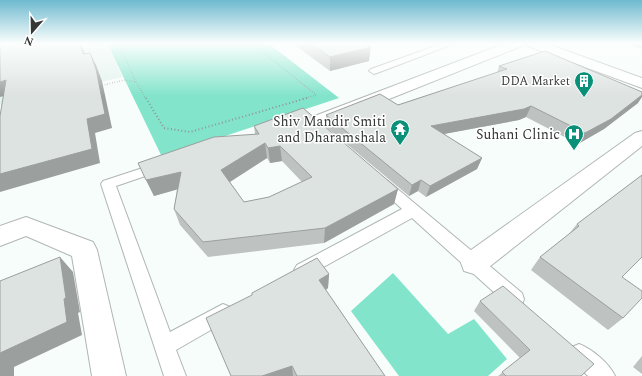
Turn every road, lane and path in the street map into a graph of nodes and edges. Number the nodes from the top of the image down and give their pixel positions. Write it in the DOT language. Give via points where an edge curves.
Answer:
graph roads {
  1 [pos="126,61"];
  2 [pos="274,61"];
  3 [pos="403,61"];
  4 [pos="474,61"];
  5 [pos="580,61"];
  6 [pos="603,61"];
  7 [pos="374,71"];
  8 [pos="642,74"];
  9 [pos="136,82"];
  10 [pos="642,83"];
  11 [pos="95,88"];
  12 [pos="316,124"];
  13 [pos="642,137"];
  14 [pos="174,162"];
  15 [pos="372,175"];
  16 [pos="413,210"];
  17 [pos="0,236"];
  18 [pos="474,263"];
  19 [pos="289,277"];
  20 [pos="241,304"];
  21 [pos="527,309"];
  22 [pos="569,345"];
  23 [pos="164,346"];
  24 [pos="108,376"];
  25 [pos="174,376"];
  26 [pos="604,376"];
  1 -- 9 [label="path"];
  2 -- 9 [label="path" via="316,95 190,132 164,128"];
  3 -- 7 [label="lane"];
  4 -- 12 [label="street"];
  5 -- 10 [label="street"];
  6 -- 8 [label="street"];
  9 -- 11 [label="path" via="124,80"];
  13 -- 18 [label="street"];
  14 -- 23 [label="lane" via="108,184"];
  15 -- 16 [label="lane"];
  16 -- 18 [label="lane"];
  16 -- 19 [label="lane"];
  17 -- 24 [label="street" via="26,226 84,250"];
  18 -- 21 [label="lane"];
  20 -- 23 [label="lane"];
  22 -- 26 [label="lane"];
  23 -- 25 [label="lane"];
}
